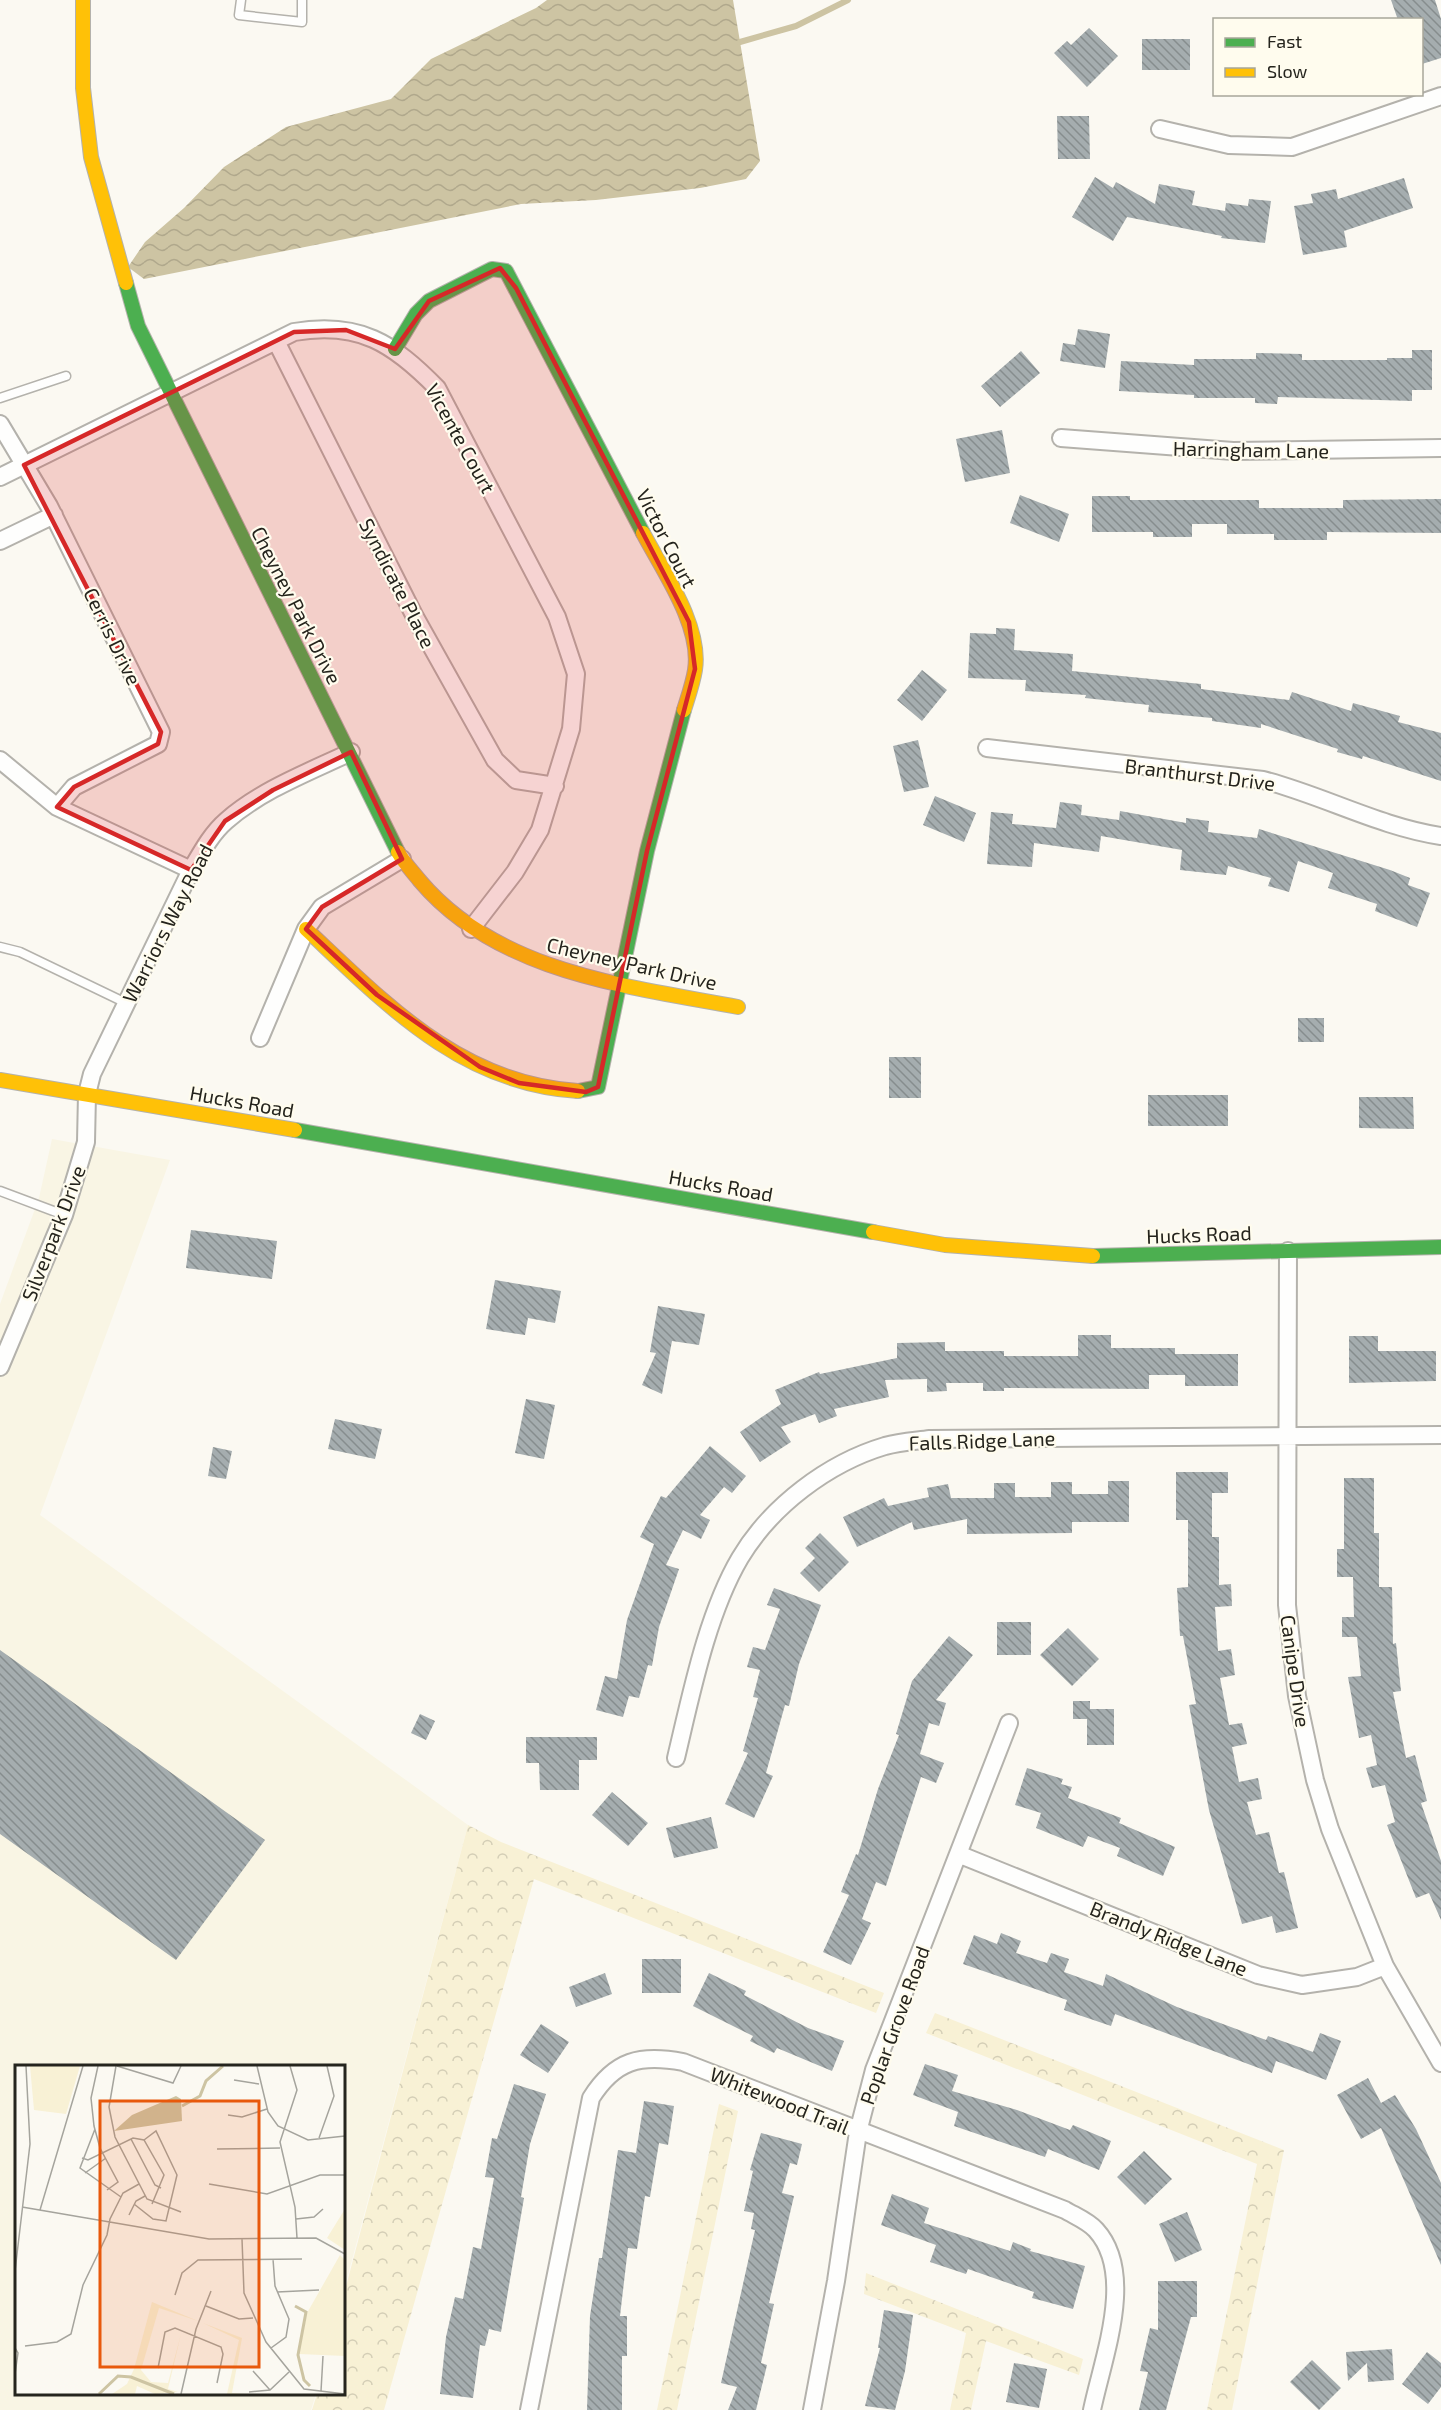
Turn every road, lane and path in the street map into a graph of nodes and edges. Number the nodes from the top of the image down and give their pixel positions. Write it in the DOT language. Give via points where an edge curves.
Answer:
graph roads {
  1 [pos="82,0"];
  2 [pos="241,0"];
  3 [pos="302,0"];
  4 [pos="1441,96"];
  5 [pos="1160,129"];
  6 [pos="276,341"];
  7 [pos="395,349"];
  8 [pos="66,376"];
  9 [pos="170,394"];
  10 [pos="0,398"];
  11 [pos="0,424"];
  12 [pos="1061,438"];
  13 [pos="1441,448"];
  14 [pos="24,465"];
  15 [pos="0,477"];
  16 [pos="54,515"];
  17 [pos="0,541"];
  18 [pos="987,748"];
  19 [pos="351,752"];
  20 [pos="0,760"];
  21 [pos="555,786"];
  22 [pos="57,807"];
  23 [pos="1441,836"];
  24 [pos="402,859"];
  25 [pos="191,870"];
  26 [pos="306,929"];
  27 [pos="471,929"];
  28 [pos="0,947"];
  29 [pos="618,983"];
  30 [pos="126,1003"];
  31 [pos="738,1007"];
  32 [pos="260,1038"];
  33 [pos="0,1080"];
  34 [pos="87,1094"];
  35 [pos="0,1191"];
  36 [pos="64,1215"];
  37 [pos="1441,1247"];
  38 [pos="1288,1251"];
  39 [pos="0,1367"];
  40 [pos="1441,1435"];
  41 [pos="1286,1436"];
  42 [pos="1009,1723"];
  43 [pos="676,1758"];
  44 [pos="958,1854"];
  45 [pos="1385,1966"];
  46 [pos="1441,2063"];
  47 [pos="858,2132"];
  48 [pos="529,2410"];
  49 [pos="812,2410"];
  50 [pos="1092,2410"];
  1 -- 9 [label="street, Cheyney Park Drive" via="83,88 98,190 138,326"];
  2 -- 3 [label="lane" via="239,15 302,22"];
  4 -- 5 [label="street" via="1292,147 1229,145"];
  6 -- 7 [label="street, Vicente Court" via="294,332 329,328 363,334"];
  6 -- 9 [label="street, Vicente Court"];
  6 -- 21 [label="street, Syndicate Place" via="415,617 495,760 516,780"];
  7 -- 21 [label="street, Vicente Court" via="437,388 569,645 576,674 576,702"];
  7 -- 29 [label="street, Victor Court" via="416,314 429,301 492,269 506,271 688,622 695,648 695,669 647,851"];
  8 -- 10 [label="lane"];
  9 -- 14 [label="street, Vicente Court"];
  9 -- 19 [label="street, Cheyney Park Drive"];
  11 -- 14 [label="street, Cerris Drive"];
  12 -- 13 [label="street, Harringham Lane" via="1233,451"];
  14 -- 15 [label="street, Vicente Court"];
  14 -- 16 [label="street, Cerris Drive"];
  16 -- 17 [label="street"];
  16 -- 22 [label="street, Cerris Drive" via="161,732 158,744 74,787"];
  18 -- 23 [label="street, Branthurst Drive" via="1263,780"];
  19 -- 24 [label="street, Cheyney Park Drive"];
  19 -- 25 [label="street, Warriors Way Road" via="273,790 225,821"];
  20 -- 22 [label="street"];
  21 -- 27 [label="street, Vicente Court" via="530,849"];
  22 -- 25 [label="street"];
  24 -- 26 [label="street" via="322,906"];
  24 -- 27 [label="street, Cheyney Park Drive" via="440,904"];
  25 -- 30 [label="street, Warriors Way Road"];
  26 -- 29 [label="street" via="421,1030 480,1067 519,1083 586,1092 598,1087"];
  26 -- 32 [label="street"];
  27 -- 29 [label="street, Cheyney Park Drive" via="533,959"];
  28 -- 30 [label="lane" via="20,952"];
  29 -- 31 [label="street, Cheyney Park Drive"];
  30 -- 34 [label="street, Warriors Way Road" via="92,1074"];
  33 -- 34 [label="street, Hucks Road"];
  34 -- 36 [label="street, Silverpark Drive" via="86,1142"];
  34 -- 38 [label="street, Hucks Road" via="945,1245 1093,1256"];
  35 -- 36 [label="lane"];
  36 -- 39 [label="street, Silverpark Drive"];
  37 -- 38 [label="street, Hucks Road"];
  38 -- 41 [label="street, Canipe Drive"];
  40 -- 41 [label="street, Falls Ridge Lane"];
  41 -- 43 [label="street, Falls Ridge Lane" via="930,1439 887,1446 834,1468 787,1503 741,1556 718,1605"];
  41 -- 45 [label="street, Canipe Drive" via="1287,1605 1297,1696 1330,1829"];
  42 -- 44 [label="street, Poplar Grove Road"];
  44 -- 45 [label="street, Brandy Ridge Lane" via="1258,1975 1311,1984 1357,1977"];
  44 -- 47 [label="street, Poplar Grove Road" via="874,2070"];
  45 -- 46 [label="street, Canipe Drive"];
  47 -- 48 [label="street, Whitewood Trail" via="683,2061 639,2059 604,2076 591,2098"];
  47 -- 49 [label="street, Poplar Grove Road"];
  47 -- 50 [label="street, Whitewood Trail" via="1065,2211 1096,2229 1113,2255 1117,2296"];
}
